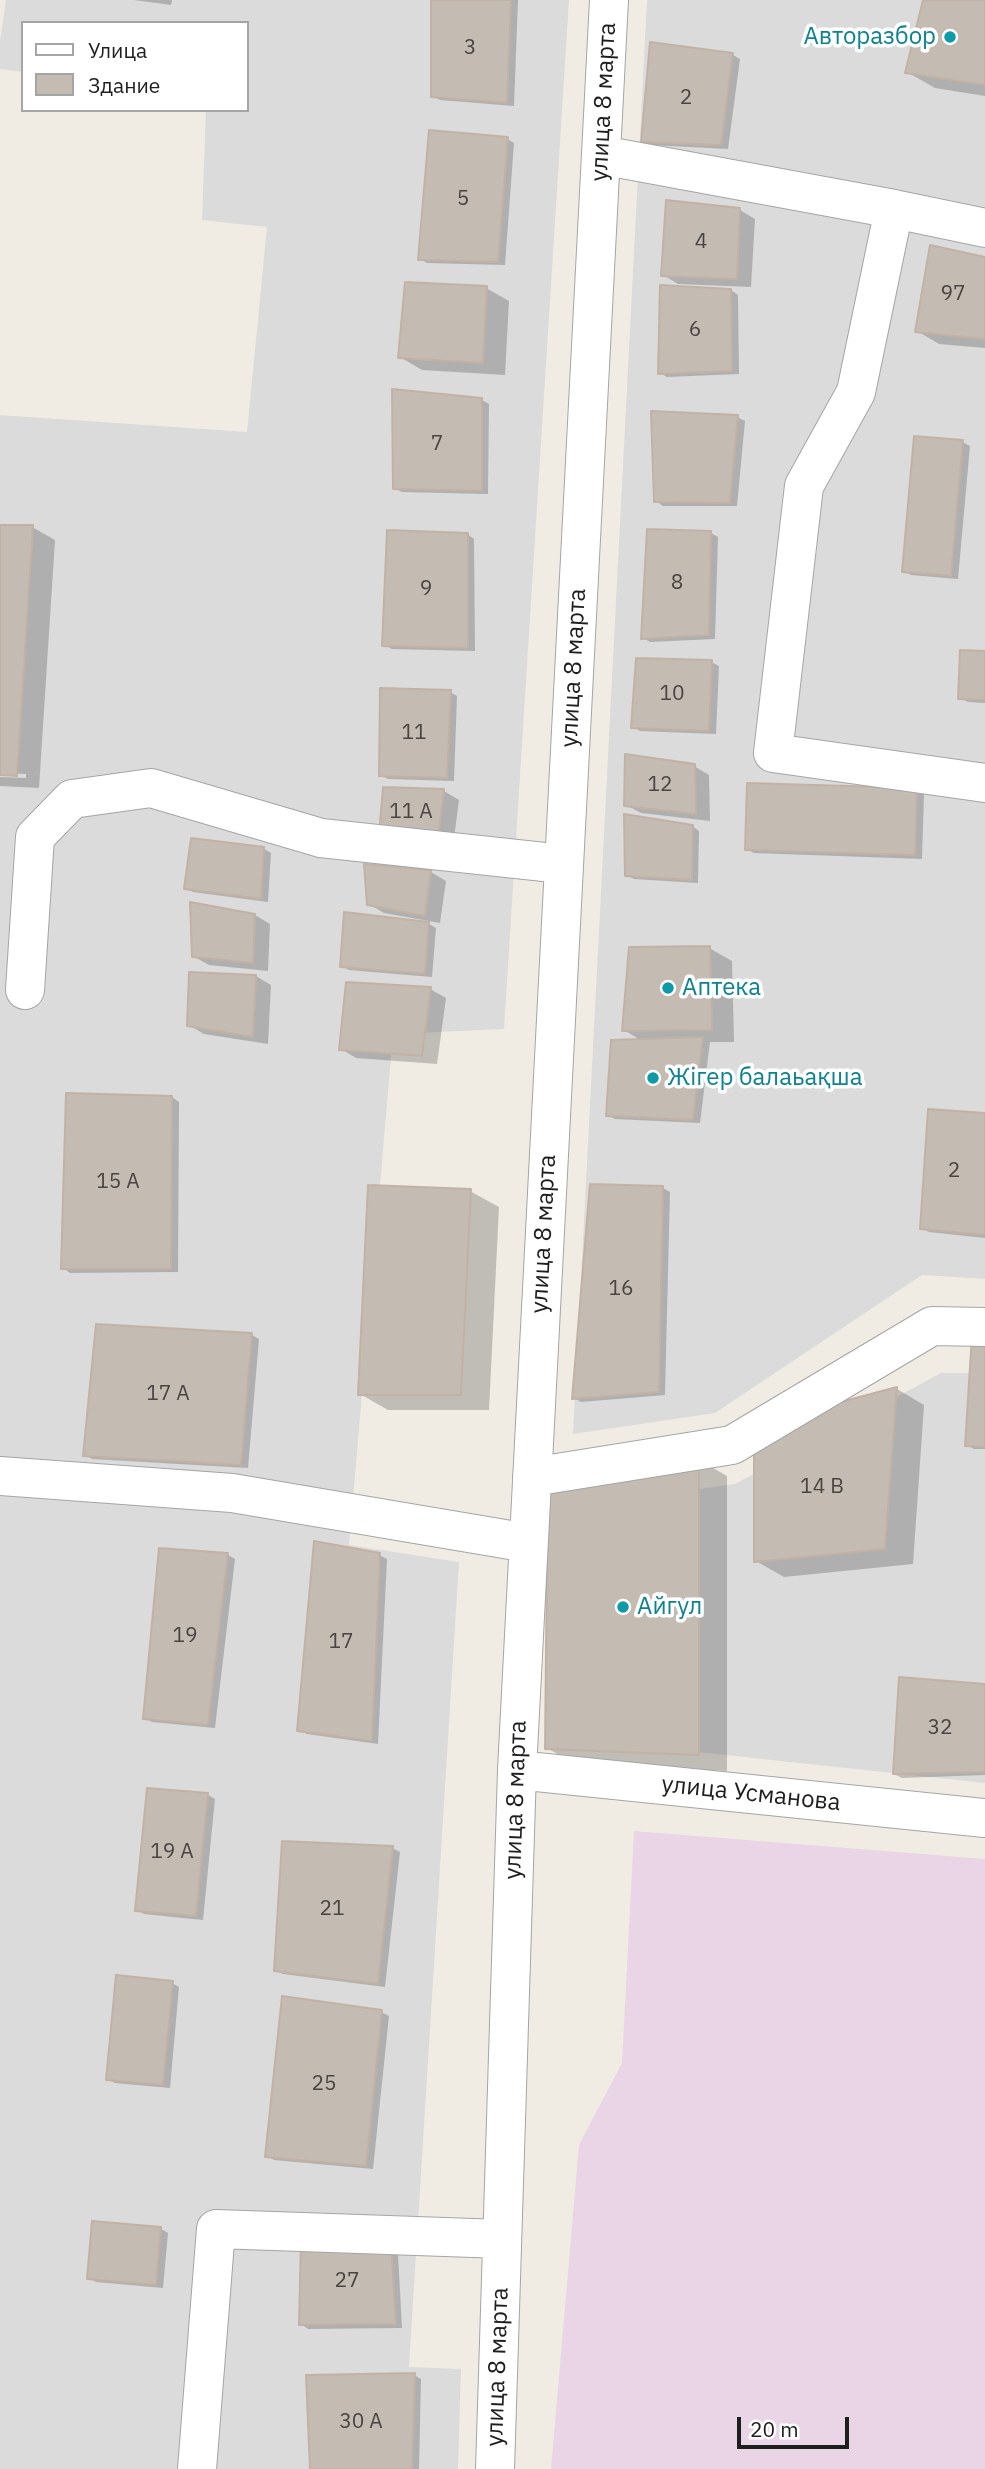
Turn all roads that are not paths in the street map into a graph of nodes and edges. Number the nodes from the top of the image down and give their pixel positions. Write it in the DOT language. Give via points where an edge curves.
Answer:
graph roads {
  1 [pos="610,0"];
  2 [pos="601,155"];
  3 [pos="894,209"];
  4 [pos="985,228"];
  5 [pos="985,783"];
  6 [pos="564,864"];
  7 [pos="25,990"];
  8 [pos="985,1326"];
  9 [pos="0,1476"];
  10 [pos="532,1477"];
  11 [pos="528,1543"];
  12 [pos="517,1770"];
  13 [pos="985,1818"];
  14 [pos="502,2239"];
  15 [pos="197,2469"];
  16 [pos="495,2469"];
  1 -- 2 [label="street, улица 8 марта"];
  2 -- 3 [label="street"];
  2 -- 6 [label="street, улица 8 марта"];
  3 -- 4 [label="street"];
  3 -- 5 [label="street" via="856,392 804,486 773,753"];
  6 -- 7 [label="street" via="321,838 151,788 72,799 35,836"];
  6 -- 10 [label="street, улица 8 марта"];
  8 -- 10 [label="street" via="932,1326 732,1445"];
  9 -- 11 [label="street" via="232,1493"];
  10 -- 11 [label="street, улица 8 марта"];
  11 -- 12 [label="street, улица 8 марта"];
  12 -- 13 [label="street, улица Усманова"];
  12 -- 14 [label="street, улица 8 марта"];
  14 -- 15 [label="street" via="215,2229"];
  14 -- 16 [label="street, улица 8 марта"];
}
